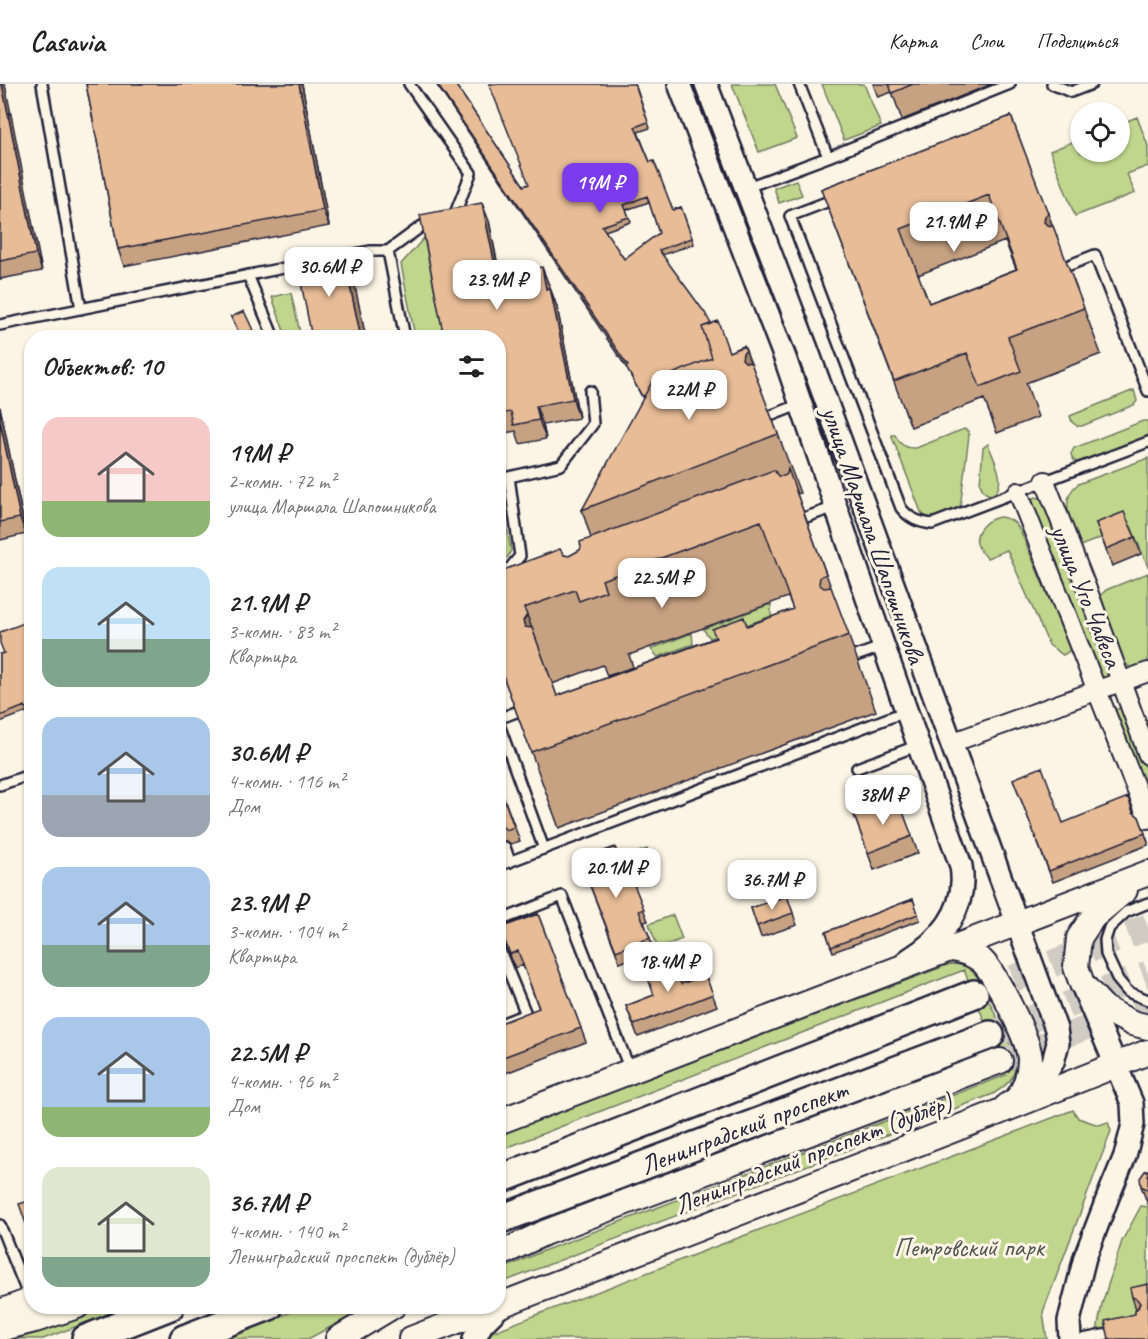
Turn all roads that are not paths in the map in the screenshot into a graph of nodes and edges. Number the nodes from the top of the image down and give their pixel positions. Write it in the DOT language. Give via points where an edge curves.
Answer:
graph roads {
  1 [pos="42,84"];
  2 [pos="409,84"];
  3 [pos="679,84"];
  4 [pos="706,84"];
  5 [pos="799,84"];
  6 [pos="1010,84"];
  7 [pos="1052,84"];
  8 [pos="1092,84"];
  9 [pos="828,158"];
  10 [pos="745,188"];
  11 [pos="850,193"];
  12 [pos="388,251"];
  13 [pos="326,260"];
  14 [pos="315,262"];
  15 [pos="1067,266"];
  16 [pos="248,275"];
  17 [pos="81,309"];
  18 [pos="0,326"];
  19 [pos="271,330"];
  20 [pos="403,330"];
  21 [pos="590,391"];
  22 [pos="1148,391"];
  23 [pos="801,404"];
  24 [pos="770,416"];
  25 [pos="1148,442"];
  26 [pos="509,477"];
  27 [pos="506,478"];
  28 [pos="1045,481"];
  29 [pos="1018,492"];
  30 [pos="835,507"];
  31 [pos="800,520"];
  32 [pos="789,524"];
  33 [pos="803,530"];
  34 [pos="506,570"];
  35 [pos="884,646"];
  36 [pos="854,657"];
  37 [pos="1148,672"];
  38 [pos="1120,682"];
  39 [pos="1097,691"];
  40 [pos="907,711"];
  41 [pos="516,712"];
  42 [pos="506,716"];
  43 [pos="506,742"];
  44 [pos="951,743"];
  45 [pos="919,745"];
  46 [pos="1148,755"];
  47 [pos="857,768"];
  48 [pos="24,777"];
  49 [pos="0,785"];
  50 [pos="1148,819"];
  51 [pos="544,849"];
  52 [pos="506,850"];
  53 [pos="510,862"];
  54 [pos="506,863"];
  55 [pos="1147,874"];
  56 [pos="1148,903"];
  57 [pos="506,918"];
  58 [pos="1017,924"];
  59 [pos="952,949"];
  60 [pos="506,965"];
  61 [pos="878,976"];
  62 [pos="1082,984"];
  63 [pos="974,994"];
  64 [pos="1148,1000"];
  65 [pos="506,1022"];
  66 [pos="1148,1028"];
  67 [pos="990,1035"];
  68 [pos="1148,1052"];
  69 [pos="1000,1061"];
  70 [pos="1116,1064"];
  71 [pos="630,1071"];
  72 [pos="1008,1105"];
  73 [pos="506,1119"];
  74 [pos="506,1176"];
  75 [pos="506,1217"];
  76 [pos="0,1225"];
  77 [pos="506,1252"];
  78 [pos="24,1283"];
  79 [pos="506,1302"];
  80 [pos="24,1303"];
  81 [pos="0,1312"];
  82 [pos="53,1314"];
  83 [pos="150,1314"];
  84 [pos="248,1314"];
  85 [pos="379,1314"];
  86 [pos="476,1314"];
  87 [pos="491,1314"];
  88 [pos="0,1329"];
  89 [pos="1125,1330"];
  90 [pos="1067,1333"];
  91 [pos="344,1335"];
  92 [pos="86,1339"];
  93 [pos="184,1339"];
  94 [pos="411,1339"];
  95 [pos="474,1339"];
  96 [pos="1083,1339"];
  1 -- 17 [label="lane"];
  2 -- 12 [label="lane" via="471,173 454,216 422,226"];
  3 -- 23 [label="street, улица Маршала Шапошникова"];
  4 -- 10 [label="street, улица Маршала Шапошникова"];
  5 -- 9 [label="lane"];
  6 -- 9 [label="lane"];
  7 -- 8 [label="lane" via="1071,92"];
  9 -- 10 [label="lane"];
  10 -- 44 [label="street, улица Маршала Шапошникова"];
  11 -- 29 [label="lane" via="790,216 901,508 909,517 932,524"];
  12 -- 13 [label="lane"];
  12 -- 20 [label="lane"];
  14 -- 16 [label="lane"];
  15 -- 22 [label="lane" via="1095,255"];
  16 -- 17 [label="lane"];
  16 -- 19 [label="lane"];
  17 -- 18 [label="lane"];
  21 -- 26 [label="lane" via="594,424 561,465"];
  23 -- 24 [label="lane"];
  23 -- 30 [label="street, улица Маршала Шапошникова"];
  25 -- 28 [label="lane"];
  26 -- 27 [label="lane"];
  26 -- 34 [label="lane" via="520,556"];
  28 -- 29 [label="lane"];
  28 -- 38 [label="street, улица Уго Чавеса"];
  29 -- 39 [label="street, улица Уго Чавеса"];
  30 -- 31 [label="lane"];
  30 -- 35 [label="street, улица Маршала Шапошникова"];
  31 -- 32 [label="lane"];
  31 -- 33 [label="lane"];
  35 -- 36 [label="lane"];
  35 -- 40 [label="street, улица Маршала Шапошникова"];
  37 -- 38 [label="street"];
  38 -- 39 [label="street"];
  38 -- 46 [label="street, улица Уго Чавеса"];
  39 -- 44 [label="street"];
  39 -- 50 [label="street, улица Уго Чавеса"];
  40 -- 45 [label="street, улица Маршала Шапошникова"];
  40 -- 51 [label="lane"];
  41 -- 42 [label="lane"];
  43 -- 51 [label="lane"];
  44 -- 58 [label="street, улица Маршала Шапошникова"];
  45 -- 47 [label="lane"];
  45 -- 61 [label="street, улица Маршала Шапошникова" via="959,860 963,890 955,912 939,936 910,959"];
  48 -- 49 [label="lane"];
  51 -- 53 [label="lane"];
  52 -- 53 [label="lane"];
  53 -- 54 [label="lane"];
  55 -- 58 [label="main road"];
  55 -- 62 [label="main road" via="1111,900 1079,938 1077,967"];
  56 -- 64 [label="lane" via="1126,912 1109,928 1105,940 1106,954 1118,980 1128,992"];
  57 -- 71 [label="lane" via="562,896"];
  58 -- 59 [label="main road"];
  58 -- 72 [label="street, улица Маршала Шапошникова" via="1058,1043 1045,1075"];
  59 -- 61 [label="main road"];
  59 -- 72 [label="main road" via="981,961 995,978 1027,1042 1028,1078"];
  60 -- 65 [label="lane" via="526,1014"];
  61 -- 71 [label="main road"];
  62 -- 66 [label="main road" via="1105,1009"];
  62 -- 70 [label="street"];
  63 -- 74 [label="main road, Ленинградский проспект"];
  67 -- 75 [label="main road, Ленинградский проспект"];
  68 -- 70 [label="main road, Ленинградский проспект (дублёр)"];
  69 -- 77 [label="main road, Ленинградский проспект (дублёр)" via="544,1233"];
  70 -- 72 [label="main road, Ленинградский проспект (дублёр)"];
  70 -- 90 [label="street" via="1132,1103 1132,1124 1125,1156 1085,1257"];
  71 -- 73 [label="main road"];
  72 -- 79 [label="main road, Ленинградский проспект (дублёр)"];
  76 -- 78 [label="lane"];
  80 -- 81 [label="main road"];
  82 -- 88 [label="main road"];
  83 -- 92 [label="main road"];
  84 -- 93 [label="main road"];
  85 -- 91 [label="main road"];
  86 -- 94 [label="main road, Ленинградский проспект (дублёр)"];
  87 -- 95 [label="street"];
  89 -- 96 [label="lane"];
}
